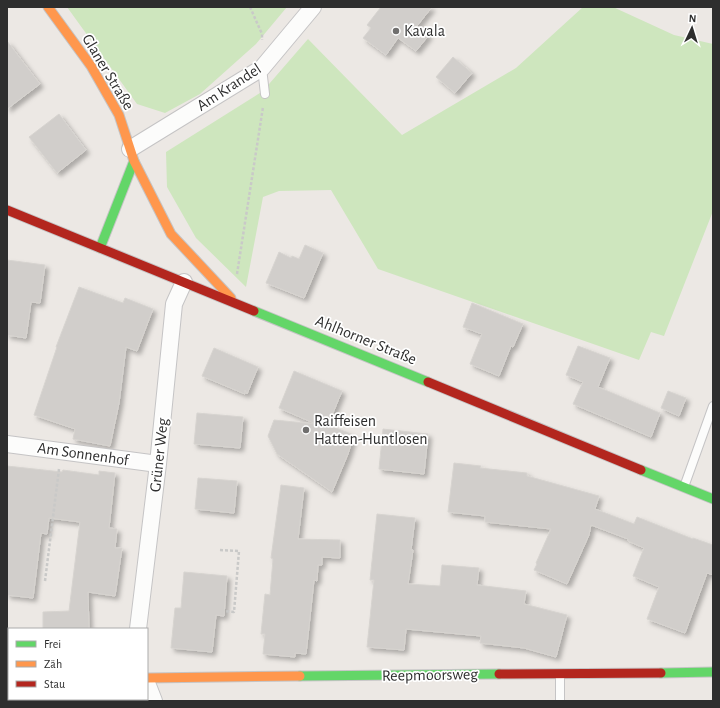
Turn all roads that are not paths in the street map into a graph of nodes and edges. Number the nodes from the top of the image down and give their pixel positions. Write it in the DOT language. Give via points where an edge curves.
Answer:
graph roads {
  1 [pos="48,7"];
  2 [pos="313,7"];
  3 [pos="262,68"];
  4 [pos="265,94"];
  5 [pos="132,155"];
  6 [pos="7,210"];
  7 [pos="100,248"];
  8 [pos="184,282"];
  9 [pos="236,303"];
  10 [pos="713,406"];
  11 [pos="7,444"];
  12 [pos="158,464"];
  13 [pos="684,487"];
  14 [pos="713,499"];
  15 [pos="138,628"];
  16 [pos="713,672"];
  17 [pos="560,674"];
  18 [pos="148,678"];
  19 [pos="148,686"];
  20 [pos="154,701"];
  21 [pos="560,701"];
  1 -- 5 [label="street, Glaner Straße" via="91,66 119,115"];
  2 -- 3 [label="street, Am Krandel"];
  3 -- 4 [label="lane"];
  3 -- 5 [label="street, Am Krandel"];
  5 -- 7 [label="street"];
  5 -- 9 [label="street, Glaner Straße" via="171,234"];
  6 -- 7 [label="street, Ahlhorner Straße"];
  7 -- 8 [label="street, Ahlhorner Straße"];
  8 -- 9 [label="street, Ahlhorner Straße"];
  8 -- 12 [label="street, Grüner Weg" via="174,304"];
  9 -- 13 [label="street, Ahlhorner Straße"];
  10 -- 13 [label="lane"];
  11 -- 12 [label="street, Am Sonnenhof"];
  12 -- 15 [label="street, Grüner Weg"];
  13 -- 14 [label="street, Ahlhorner Straße"];
  16 -- 17 [label="street, Reepmoorsweg"];
  17 -- 18 [label="street, Reepmoorsweg"];
  17 -- 21 [label="lane"];
  19 -- 20 [label="street"];
}
